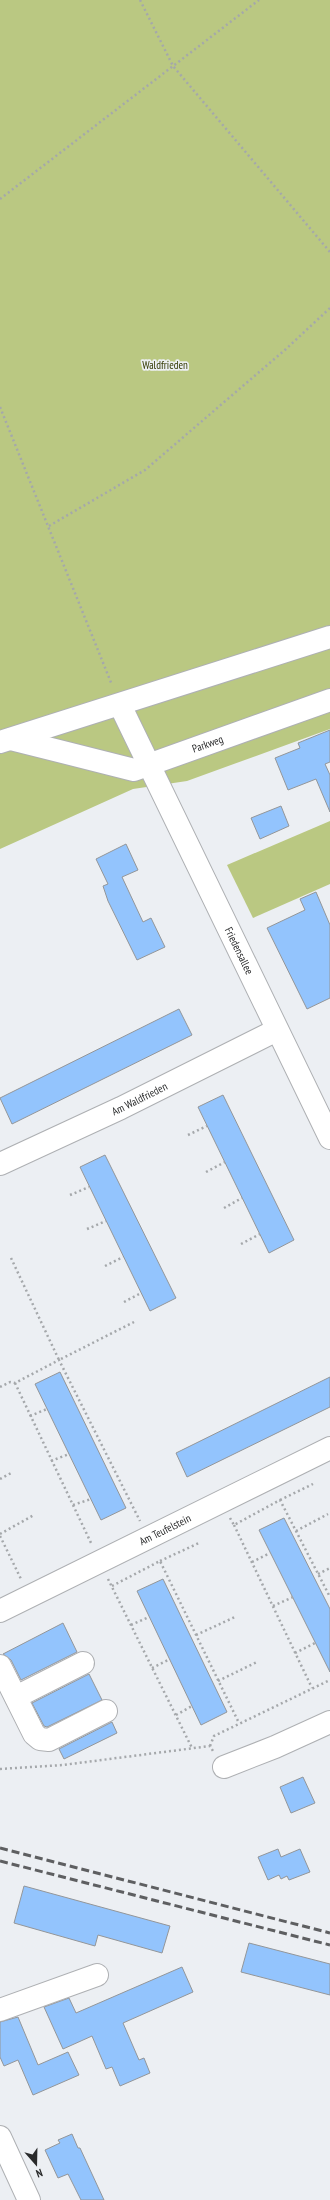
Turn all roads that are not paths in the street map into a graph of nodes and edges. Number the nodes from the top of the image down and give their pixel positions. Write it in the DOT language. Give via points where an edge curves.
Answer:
graph roads {
  1 [pos="330,637"];
  2 [pos="330,700"];
  3 [pos="120,704"];
  4 [pos="5,740"];
  5 [pos="148,765"];
  6 [pos="277,1030"];
  7 [pos="330,1138"];
  8 [pos="0,1164"];
  9 [pos="330,1448"];
  10 [pos="0,1611"];
  11 [pos="83,1663"];
  12 [pos="0,1666"];
  13 [pos="16,1697"];
  14 [pos="106,1711"];
  15 [pos="330,1722"];
  16 [pos="224,1767"];
  17 [pos="97,1975"];
  18 [pos="0,2010"];
  19 [pos="0,2137"];
  20 [pos="29,2200"];
  1 -- 3 [label="street"];
  2 -- 5 [label="street, Parkweg"];
  3 -- 4 [label="street"];
  3 -- 5 [label="street"];
  4 -- 5 [label="street, Parkweg" via="134,770"];
  5 -- 6 [label="street, Friedensallee"];
  6 -- 7 [label="street, Friedensallee"];
  6 -- 8 [label="street, Am Waldfrieden" via="121,1108"];
  9 -- 10 [label="street, Am Teufelstein"];
  11 -- 13 [label="street"];
  12 -- 13 [label="street"];
  13 -- 14 [label="street" via="34,1734 40,1739 48,1740"];
  15 -- 16 [label="street"];
  17 -- 18 [label="street"];
  19 -- 20 [label="street"];
}
